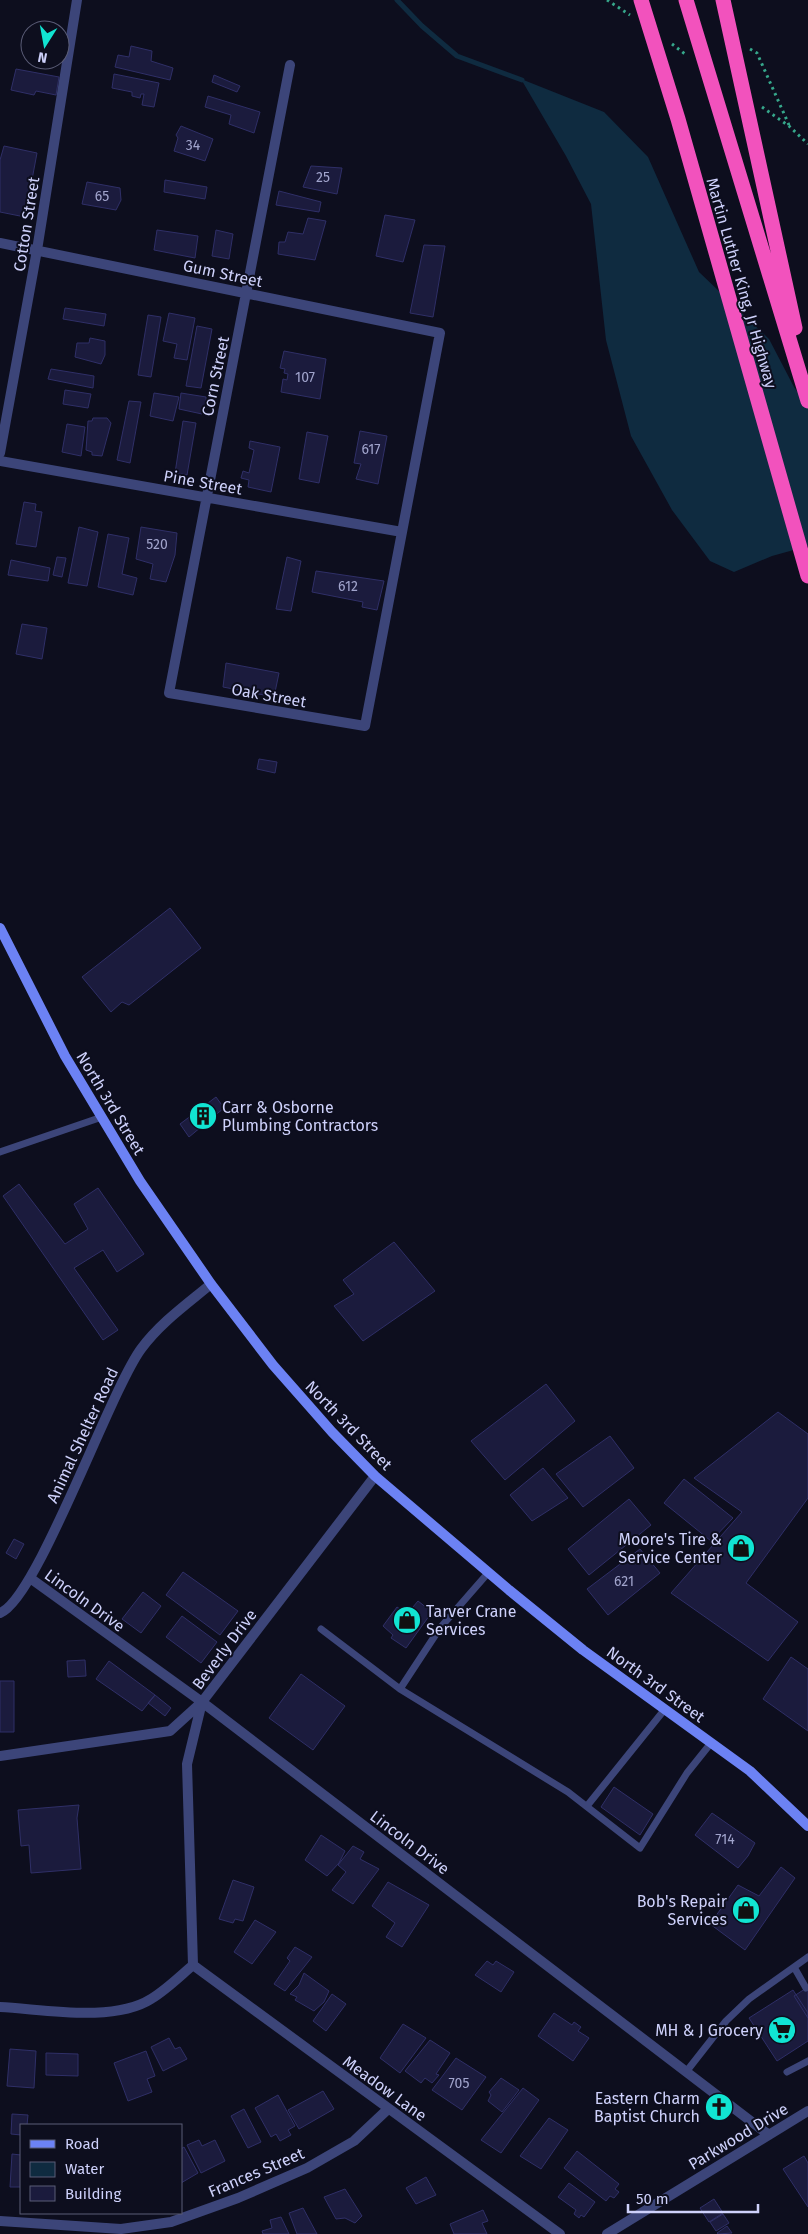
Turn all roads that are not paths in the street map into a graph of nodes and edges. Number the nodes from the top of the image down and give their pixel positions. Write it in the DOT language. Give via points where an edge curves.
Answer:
graph roads {
  1 [pos="77,0"];
  2 [pos="641,0"];
  3 [pos="686,0"];
  4 [pos="722,0"];
  5 [pos="290,65"];
  6 [pos="0,243"];
  7 [pos="37,250"];
  8 [pos="247,293"];
  9 [pos="808,388"];
  10 [pos="808,401"];
  11 [pos="0,453"];
  12 [pos="0,460"];
  13 [pos="205,498"];
  14 [pos="402,532"];
  15 [pos="808,576"];
  16 [pos="169,693"];
  17 [pos="0,928"];
  18 [pos="102,1117"];
  19 [pos="0,1152"];
  20 [pos="211,1284"];
  21 [pos="375,1476"];
  22 [pos="488,1573"];
  23 [pos="30,1578"];
  24 [pos="0,1613"];
  25 [pos="321,1629"];
  26 [pos="400,1689"];
  27 [pos="202,1702"];
  28 [pos="665,1709"];
  29 [pos="711,1742"];
  30 [pos="0,1756"];
  31 [pos="587,1806"];
  32 [pos="808,1826"];
  33 [pos="808,1957"];
  34 [pos="192,1965"];
  35 [pos="794,1966"];
  36 [pos="806,1988"];
  37 [pos="0,2007"];
  38 [pos="808,2061"];
  39 [pos="686,2072"];
  40 [pos="787,2072"];
  41 [pos="388,2109"];
  42 [pos="808,2111"];
  43 [pos="769,2135"];
  44 [pos="0,2221"];
  45 [pos="560,2234"];
  46 [pos="607,2234"];
  1 -- 7 [label="street, Cotton Street"];
  2 -- 15 [label="highway, Martin Luther King, Jr Highway, bridge"];
  3 -- 10 [label="highway, Martin Luther King, Jr Highway, bridge"];
  4 -- 9 [label="highway, bridge"];
  5 -- 8 [label="street, Corn Street"];
  6 -- 7 [label="street, Gum Street"];
  7 -- 8 [label="street, Gum Street"];
  7 -- 11 [label="street, Cotton Street"];
  8 -- 13 [label="street, Corn Street"];
  8 -- 14 [label="street, Gum Street" via="440,333"];
  12 -- 13 [label="street, Pine Street"];
  13 -- 14 [label="street, Pine Street"];
  13 -- 16 [label="street, Corn Street"];
  14 -- 16 [label="street, Oak Street" via="365,726"];
  17 -- 18 [label="main road, North 3rd Street" via="65,1056"];
  18 -- 19 [label="lane"];
  18 -- 20 [label="main road, North 3rd Street" via="140,1181"];
  20 -- 21 [label="main road, North 3rd Street" via="273,1365"];
  20 -- 23 [label="street, Animal Shelter Road" via="160,1327 141,1349 116,1392"];
  21 -- 22 [label="main road, North 3rd Street"];
  21 -- 27 [label="street, Beverly Drive"];
  22 -- 26 [label="lane" via="440,1628"];
  22 -- 28 [label="main road, North 3rd Street" via="583,1650"];
  23 -- 24 [label="street, Animal Shelter Road" via="6,1610"];
  23 -- 27 [label="street, Lincoln Drive"];
  25 -- 26 [label="lane"];
  26 -- 31 [label="lane"];
  27 -- 30 [label="street" via="170,1731"];
  27 -- 34 [label="street, Beverly Drive" via="187,1764"];
  27 -- 39 [label="street, Lincoln Drive"];
  28 -- 29 [label="main road, North 3rd Street"];
  28 -- 31 [label="lane"];
  29 -- 31 [label="lane" via="687,1773 640,1848"];
  29 -- 32 [label="main road, North 3rd Street" via="762,1781"];
  33 -- 35 [label="lane"];
  34 -- 37 [label="street" via="150,2000 117,2011"];
  34 -- 41 [label="street, Meadow Lane"];
  35 -- 36 [label="lane"];
  35 -- 39 [label="lane" via="748,1999 726,2021"];
  38 -- 40 [label="lane"];
  39 -- 43 [label="street, Lincoln Drive"];
  41 -- 44 [label="street, Frances Street" via="354,2142 307,2168 171,2222 121,2229"];
  41 -- 45 [label="street, Meadow Lane"];
  42 -- 43 [label="street, Parkwood Drive"];
  43 -- 46 [label="street, Parkwood Drive"];
}
